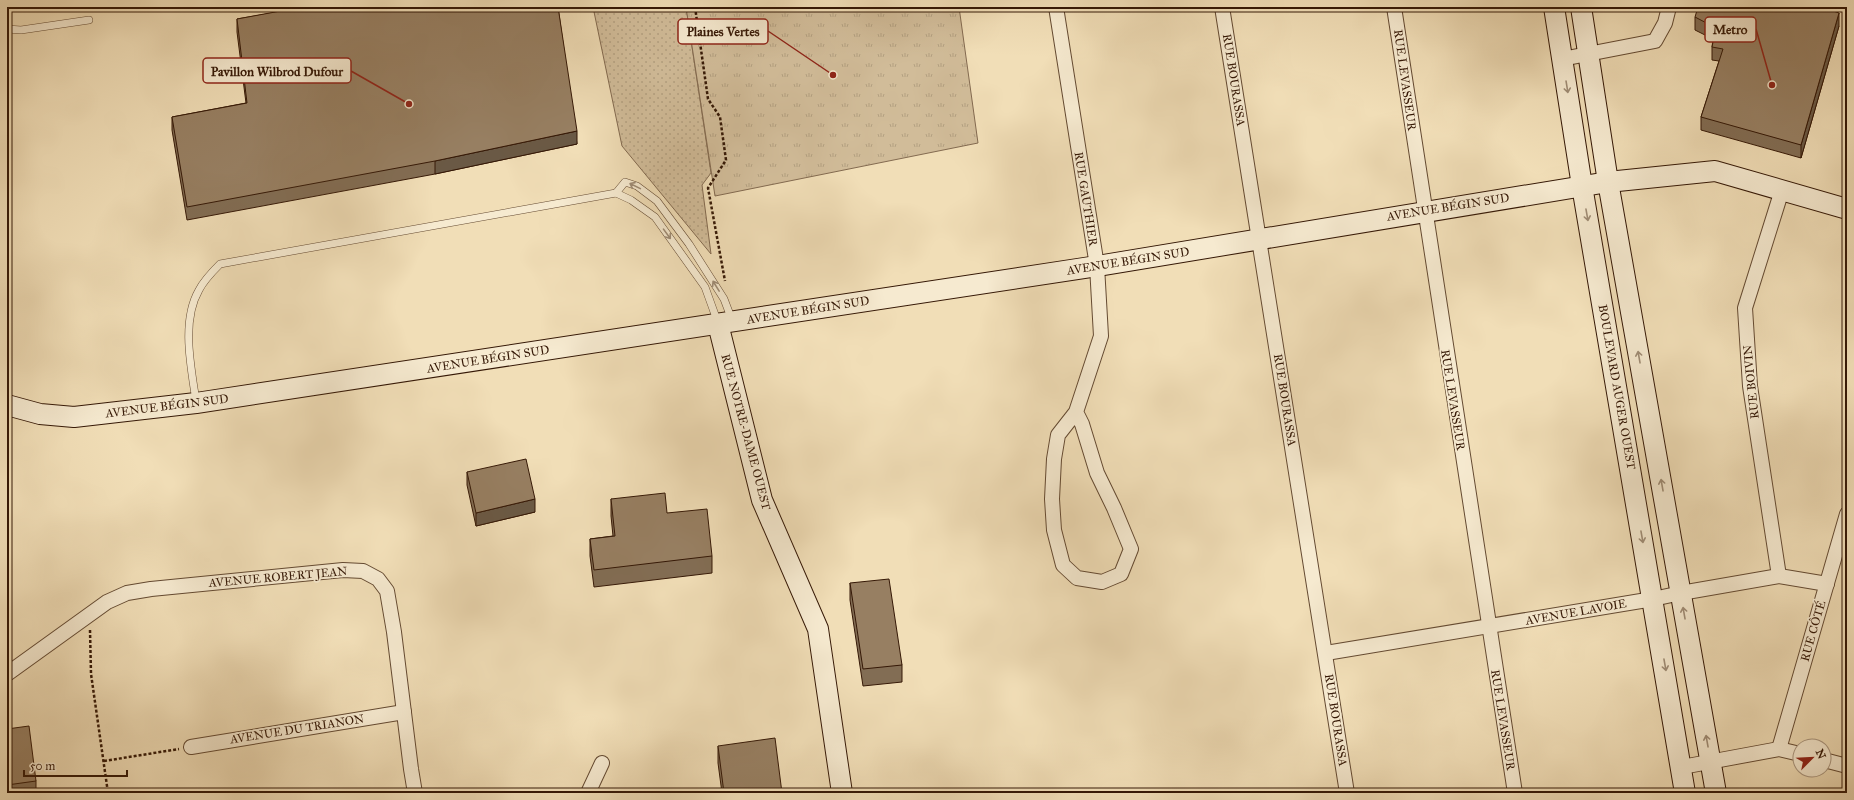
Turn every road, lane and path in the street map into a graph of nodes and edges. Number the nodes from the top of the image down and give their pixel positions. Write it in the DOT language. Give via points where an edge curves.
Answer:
graph roads {
  1 [pos="695,7"];
  2 [pos="1056,7"];
  3 [pos="1222,7"];
  4 [pos="1394,7"];
  5 [pos="1554,7"];
  6 [pos="1581,7"];
  7 [pos="1669,7"];
  8 [pos="89,20"];
  9 [pos="7,29"];
  10 [pos="1588,54"];
  11 [pos="1562,59"];
  12 [pos="1608,182"];
  13 [pos="1582,186"];
  14 [pos="1782,190"];
  15 [pos="616,193"];
  16 [pos="1847,209"];
  17 [pos="1424,211"];
  18 [pos="1258,239"];
  19 [pos="1097,266"];
  20 [pos="725,282"];
  21 [pos="725,322"];
  22 [pos="196,403"];
  23 [pos="7,405"];
  24 [pos="1076,412"];
  25 [pos="1847,514"];
  26 [pos="1780,576"];
  27 [pos="1827,584"];
  28 [pos="1681,593"];
  29 [pos="1653,599"];
  30 [pos="90,615"];
  31 [pos="1488,627"];
  32 [pos="1326,653"];
  33 [pos="7,674"];
  34 [pos="404,712"];
  35 [pos="191,747"];
  36 [pos="1780,749"];
  37 [pos="1792,752"];
  38 [pos="104,761"];
  39 [pos="1711,762"];
  40 [pos="1832,762"];
  41 [pos="602,763"];
  42 [pos="1847,766"];
  43 [pos="1682,767"];
  44 [pos="108,793"];
  45 [pos="415,793"];
  46 [pos="588,793"];
  47 [pos="842,793"];
  48 [pos="1347,793"];
  49 [pos="1515,793"];
  50 [pos="1686,793"];
  51 [pos="1716,793"];
  1 -- 20 [label="path" via="708,99 720,116 726,160 708,188"];
  2 -- 19 [label="street, RUE GAUTHIER"];
  3 -- 18 [label="street, RUE BOURASSA"];
  4 -- 17 [label="street, RUE LEVASSEUR"];
  5 -- 11 [label="street, BOULEVARD AUGER OUEST"];
  6 -- 10 [label="street"];
  7 -- 10 [label="street" via="1665,23 1655,41"];
  8 -- 9 [label="lane" via="21,30"];
  10 -- 11 [label="street"];
  10 -- 12 [label="street"];
  11 -- 13 [label="street, BOULEVARD AUGER OUEST, one-way"];
  12 -- 13 [label="street, AVENUE BÉGIN SUD"];
  12 -- 14 [label="street, AVENUE BÉGIN SUD" via="1715,171"];
  28 -- 12 [label="street, one-way"];
  13 -- 17 [label="street, AVENUE BÉGIN SUD"];
  13 -- 29 [label="street, BOULEVARD AUGER OUEST, one-way"];
  14 -- 16 [label="street, AVENUE BÉGIN SUD"];
  14 -- 26 [label="street, RUE BOIVIN" via="1745,308 1750,386"];
  15 -- 21 [label="lane, one-way" via="655,217 705,287"];
  21 -- 15 [label="lane, one-way" via="724,300 689,244 657,201 637,186 624,182"];
  15 -- 22 [label="lane" via="220,264 204,281 192,305 189,351"];
  17 -- 18 [label="street, AVENUE BÉGIN SUD"];
  17 -- 31 [label="street, RUE LEVASSEUR"];
  18 -- 19 [label="street, AVENUE BÉGIN SUD"];
  18 -- 32 [label="street, RUE BOURASSA"];
  19 -- 21 [label="street, AVENUE BÉGIN SUD"];
  19 -- 24 [label="street, RUE GAUTHIER" via="1101,336"];
  21 -- 22 [label="street, AVENUE BÉGIN SUD"];
  21 -- 47 [label="street, RUE NOTRE-DAME OUEST" via="762,500 818,629"];
  22 -- 23 [label="street, AVENUE BÉGIN SUD" via="74,417 40,414"];
  24 -- 24 [label="street, RUE GAUTHIER" via="1058,435 1052,499 1054,530 1063,565 1078,578 1102,582 1121,574 1131,549 1097,473"];
  25 -- 27 [label="street, RUE CÔTÉ"];
  26 -- 27 [label="street, AVENUE LAVOIE"];
  26 -- 28 [label="street, AVENUE LAVOIE"];
  27 -- 36 [label="street, RUE CÔTÉ"];
  28 -- 29 [label="street, AVENUE LAVOIE"];
  39 -- 28 [label="street, one-way"];
  29 -- 31 [label="street, AVENUE LAVOIE"];
  29 -- 43 [label="street, BOULEVARD AUGER OUEST, one-way"];
  30 -- 33 [label="street, AVENUE ROBERT JEAN"];
  30 -- 34 [label="street, AVENUE ROBERT JEAN" via="107,602 127,593 151,589 343,570 363,571 378,579 387,591"];
  30 -- 38 [label="path" via="91,674"];
  31 -- 32 [label="street, AVENUE LAVOIE"];
  31 -- 49 [label="street, RUE LEVASSEUR"];
  32 -- 48 [label="street, RUE BOURASSA"];
  34 -- 35 [label="street, AVENUE DU TRIANON"];
  34 -- 45 [label="street, AVENUE ROBERT JEAN"];
  35 -- 38 [label="path"];
  36 -- 37 [label="street"];
  36 -- 39 [label="street"];
  38 -- 44 [label="path"];
  39 -- 43 [label="street"];
  39 -- 51 [label="street"];
  40 -- 42 [label="street"];
  41 -- 46 [label="street"];
  43 -- 50 [label="street, BOULEVARD AUGER OUEST"];
}
